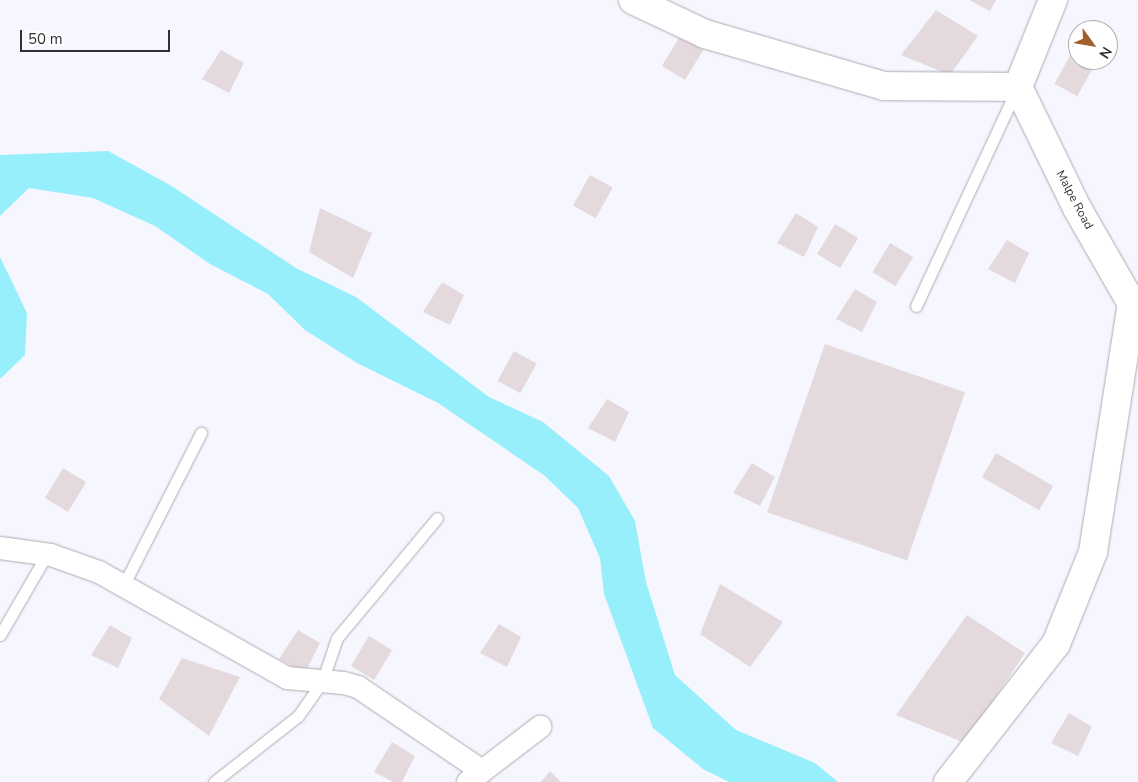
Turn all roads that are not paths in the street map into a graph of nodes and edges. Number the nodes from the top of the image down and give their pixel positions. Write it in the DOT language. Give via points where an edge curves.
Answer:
graph roads {
  1 [pos="1053,0"];
  2 [pos="642,2"];
  3 [pos="1018,87"];
  4 [pos="916,306"];
  5 [pos="1135,306"];
  6 [pos="201,433"];
  7 [pos="437,518"];
  8 [pos="0,548"];
  9 [pos="47,554"];
  10 [pos="124,586"];
  11 [pos="0,635"];
  12 [pos="322,682"];
  13 [pos="540,727"];
  14 [pos="475,776"];
  15 [pos="214,782"];
  16 [pos="948,782"];
  1 -- 3 [label="street"];
  2 -- 3 [label="street" via="705,34 884,86"];
  3 -- 4 [label="lane"];
  3 -- 5 [label="street, Malpe Road" via="1077,208"];
  5 -- 16 [label="street" via="1093,552 1056,644"];
  6 -- 10 [label="lane"];
  7 -- 12 [label="lane" via="336,638"];
  8 -- 9 [label="street"];
  9 -- 10 [label="street" via="76,562"];
  9 -- 11 [label="lane"];
  10 -- 12 [label="street" via="287,678"];
  12 -- 14 [label="street" via="358,687"];
  12 -- 15 [label="lane" via="298,716"];
  13 -- 14 [label="street"];
}
